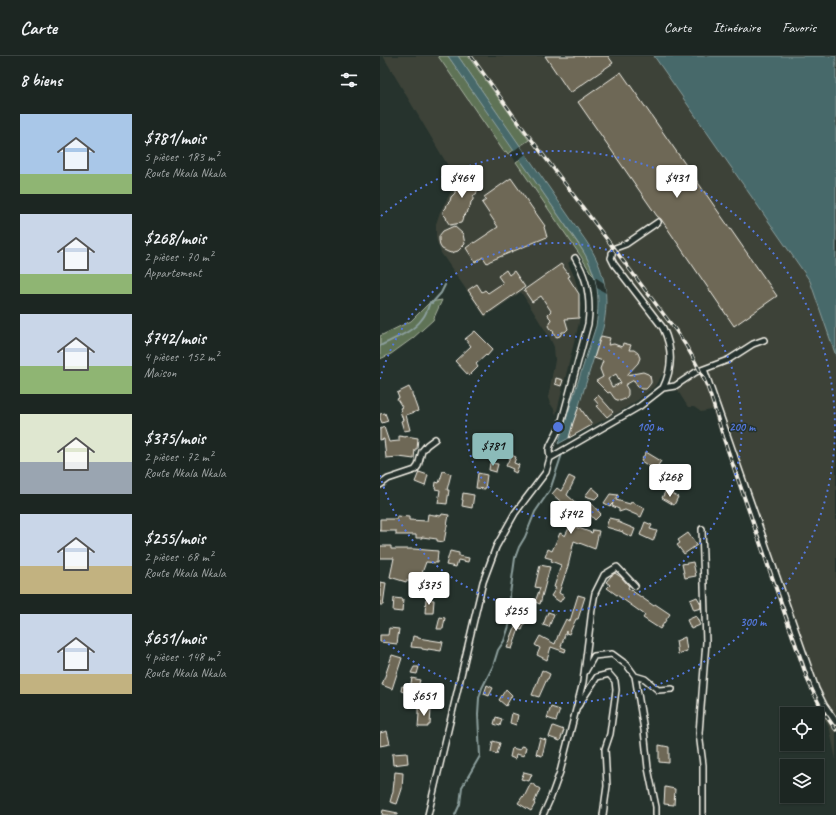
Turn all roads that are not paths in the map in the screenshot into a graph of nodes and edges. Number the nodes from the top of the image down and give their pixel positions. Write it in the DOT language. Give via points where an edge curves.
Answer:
graph roads {
  1 [pos="658,222"];
  2 [pos="575,258"];
  3 [pos="764,340"];
  4 [pos="704,369"];
  5 [pos="663,388"];
  6 [pos="434,439"];
  7 [pos="550,458"];
  8 [pos="380,485"];
  9 [pos="702,529"];
  10 [pos="635,586"];
  11 [pos="584,675"];
  12 [pos="635,676"];
  13 [pos="672,689"];
  14 [pos="576,710"];
  15 [pos="836,722"];
  16 [pos="428,815"];
  17 [pos="543,815"];
  18 [pos="602,815"];
  19 [pos="656,815"];
  20 [pos="702,815"];
  1 -- 5 [label="street" via="616,248 612,252 612,258 666,335 671,362"];
  2 -- 7 [label="street" via="587,286 590,315 561,424 550,446"];
  3 -- 4 [label="street" via="728,360"];
  4 -- 5 [label="street" via="675,386"];
  4 -- 15 [label="street" via="816,689"];
  5 -- 7 [label="street" via="640,406"];
  6 -- 8 [label="street" via="422,451 415,470 388,479"];
  7 -- 16 [label="street" via="546,472 515,513 496,548 483,582"];
  9 -- 20 [label="street" via="706,642 699,733 703,765"];
  10 -- 11 [label="street" via="617,566 604,575 595,592"];
  11 -- 12 [label="street" via="594,656 612,654 627,665"];
  11 -- 14 [label="street"];
  12 -- 13 [label="street" via="645,679 658,690"];
  12 -- 19 [label="street"];
  14 -- 17 [label="street" via="560,772"];
  14 -- 18 [label="street" via="597,677 609,674 615,681 616,690 610,734 605,749 607,786"];
}
